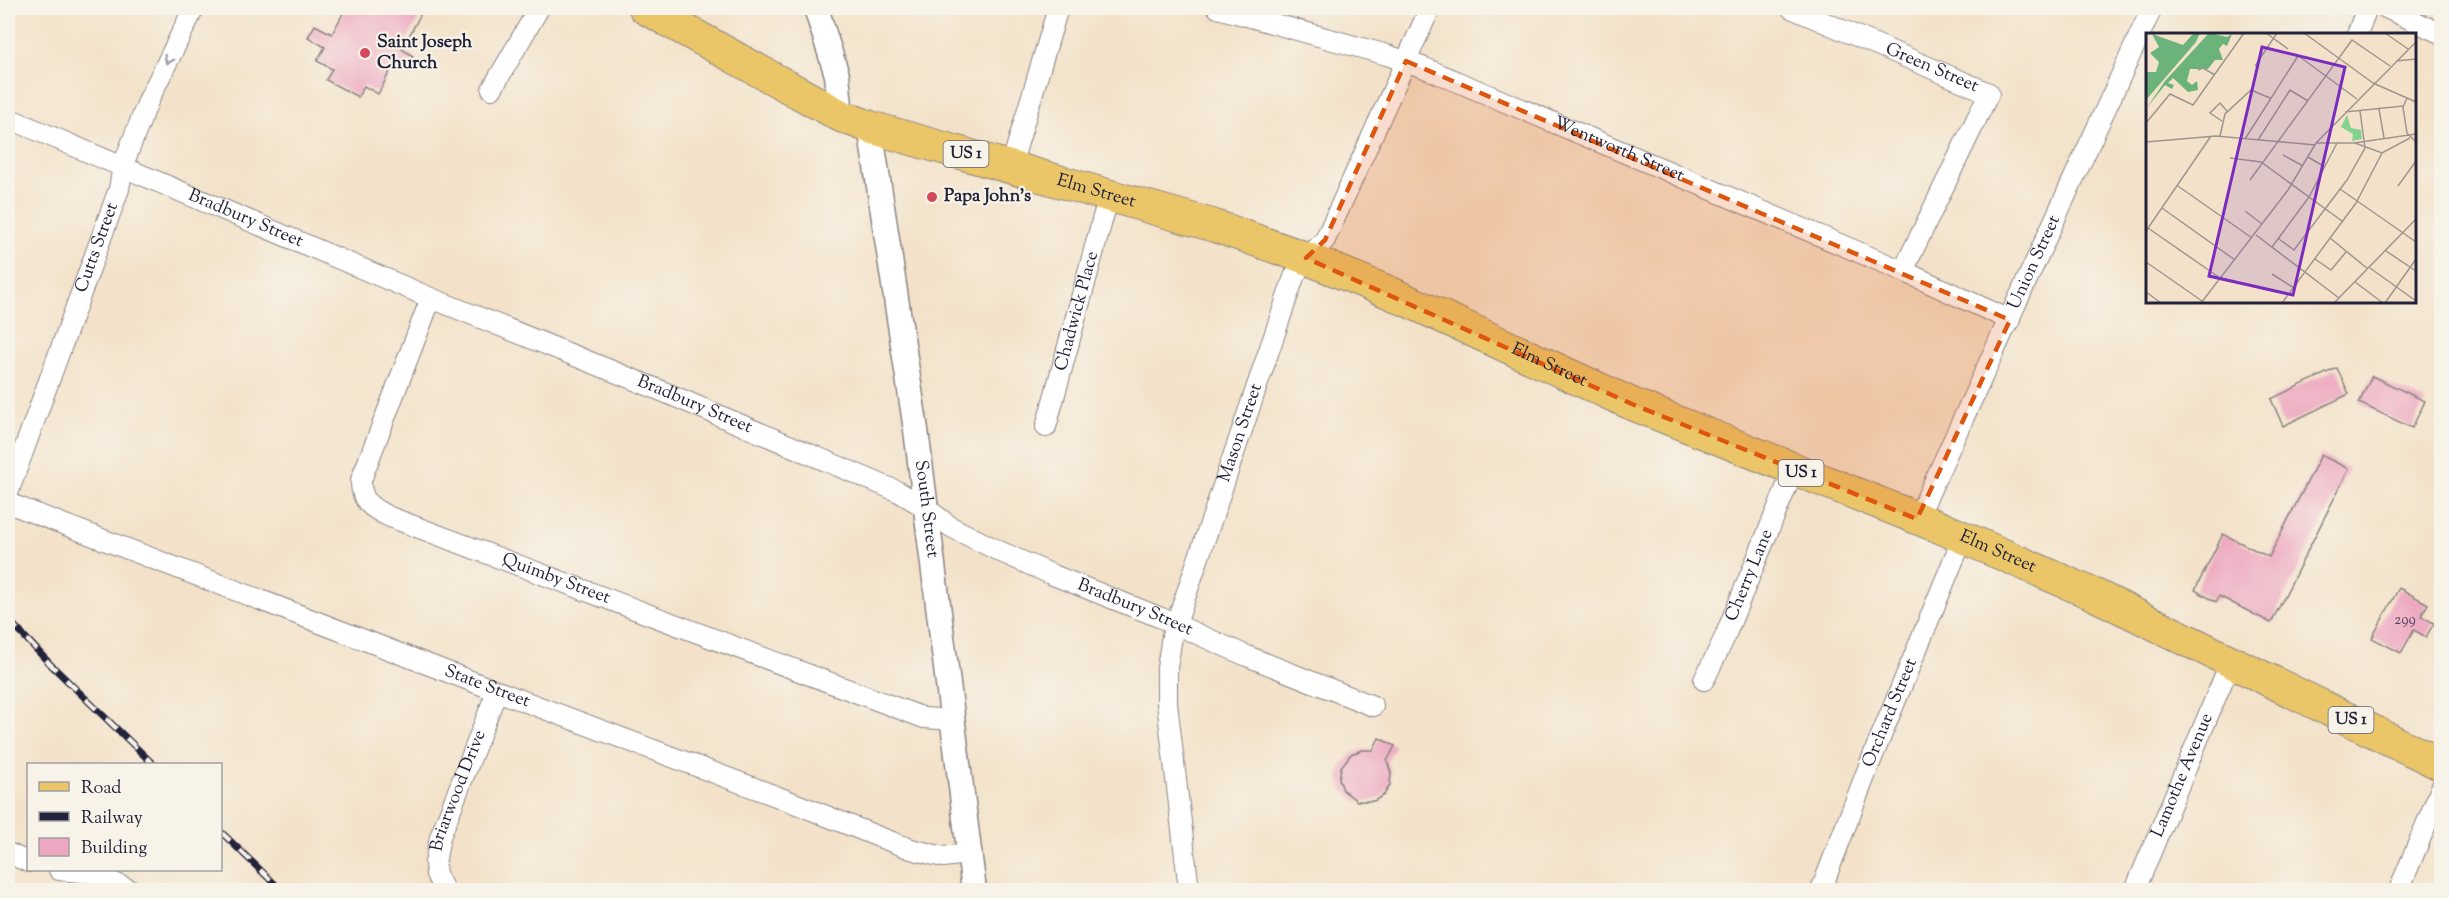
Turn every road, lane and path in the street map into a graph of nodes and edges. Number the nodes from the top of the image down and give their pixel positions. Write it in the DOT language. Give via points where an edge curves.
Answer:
graph roads {
  1 [pos="194,8"];
  2 [pos="539,8"];
  3 [pos="645,8"];
  4 [pos="816,8"];
  5 [pos="1058,8"];
  6 [pos="1218,8"];
  7 [pos="1430,8"];
  8 [pos="1791,8"];
  9 [pos="2152,8"];
  10 [pos="2367,8"];
  11 [pos="2386,8"];
  12 [pos="2357,33"];
  13 [pos="2442,34"];
  14 [pos="1406,61"];
  15 [pos="492,89"];
  16 [pos="841,116"];
  17 [pos="8,118"];
  18 [pos="870,127"];
  19 [pos="123,165"];
  20 [pos="1011,166"];
  21 [pos="1110,195"];
  22 [pos="1306,258"];
  23 [pos="1903,271"];
  24 [pos="431,298"];
  25 [pos="2010,320"];
  26 [pos="1046,427"];
  27 [pos="1793,471"];
  28 [pos="8,493"];
  29 [pos="8,503"];
  30 [pos="926,508"];
  31 [pos="1917,519"];
  32 [pos="1963,537"];
  33 [pos="1176,624"];
  34 [pos="2230,661"];
  35 [pos="1704,680"];
  36 [pos="497,692"];
  37 [pos="1373,706"];
  38 [pos="953,720"];
  39 [pos="2442,765"];
  40 [pos="2442,786"];
  41 [pos="8,853"];
  42 [pos="968,854"];
  43 [pos="27,862"];
  44 [pos="70,871"];
  45 [pos="130,891"];
  46 [pos="444,891"];
  47 [pos="974,891"];
  48 [pos="1189,891"];
  49 [pos="1821,891"];
  50 [pos="2135,891"];
  51 [pos="2399,891"];
  1 -- 19 [label="street, Cutts Street, one-way" via="149,99"];
  2 -- 15 [label="street"];
  3 -- 16 [label="main road, Elm Street / US 1"];
  4 -- 16 [label="street" via="837,75"];
  5 -- 20 [label="street"];
  6 -- 14 [label="street, Wentworth Street"];
  7 -- 14 [label="street, Mason Street"];
  8 -- 23 [label="street, Green Street" via="1989,93"];
  9 -- 25 [label="street, Union Street"];
  10 -- 12 [label="street"];
  11 -- 13 [label="street"];
  14 -- 22 [label="street, Mason Street" via="1325,240"];
  14 -- 23 [label="street, Wentworth Street"];
  16 -- 18 [label="main road, Elm Street / US 1"];
  17 -- 19 [label="street, Bradbury Street"];
  18 -- 20 [label="main road, Elm Street / US 1"];
  18 -- 30 [label="street, South Street"];
  19 -- 24 [label="street, Bradbury Street"];
  19 -- 28 [label="street, Cutts Street" via="119,189"];
  20 -- 21 [label="main road, Elm Street / US 1"];
  21 -- 22 [label="main road, Elm Street / US 1"];
  21 -- 26 [label="street, Chadwick Place"];
  22 -- 27 [label="main road, Elm Street / US 1" via="1632,404"];
  22 -- 33 [label="street, Mason Street" via="1294,277"];
  23 -- 25 [label="street, Wentworth Street"];
  24 -- 30 [label="street, Bradbury Street" via="899,492"];
  24 -- 38 [label="street, Quimby Street" via="361,480 362,496 371,507 924,718"];
  25 -- 31 [label="street, Union Street"];
  27 -- 31 [label="main road, Elm Street / US 1"];
  27 -- 35 [label="street, Cherry Lane"];
  29 -- 36 [label="street, State Street"];
  30 -- 33 [label="street, Bradbury Street" via="951,527 999,551"];
  30 -- 38 [label="street, South Street"];
  31 -- 32 [label="main road, Elm Street / US 1"];
  32 -- 34 [label="main road, Elm Street / US 1" via="2093,594"];
  32 -- 49 [label="street, Orchard Street"];
  33 -- 37 [label="street, Bradbury Street"];
  33 -- 48 [label="street, Mason Street" via="1168,659 1167,696"];
  34 -- 39 [label="main road, Elm Street / US 1"];
  34 -- 50 [label="street, Lamothe Avenue"];
  36 -- 42 [label="street, State Street" via="910,849 943,856"];
  36 -- 46 [label="street, Briarwood Drive" via="440,837 435,863"];
  38 -- 42 [label="street, South Street"];
  40 -- 51 [label="street"];
  41 -- 43 [label="street"];
  42 -- 47 [label="street, South Street"];
  44 -- 45 [label="street" via="93,873"];
}
